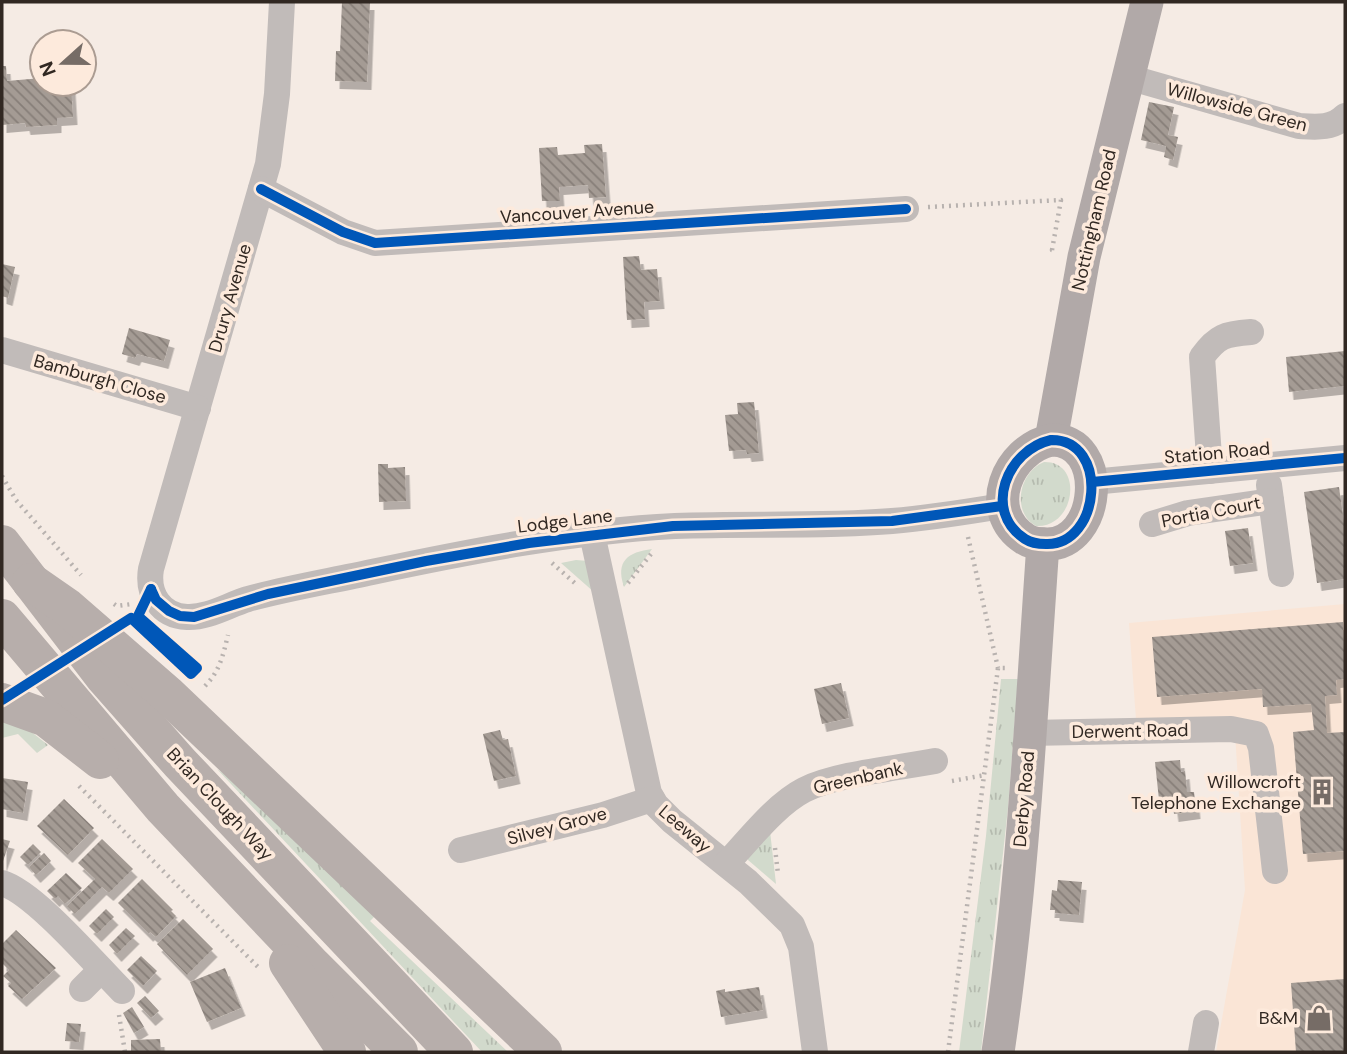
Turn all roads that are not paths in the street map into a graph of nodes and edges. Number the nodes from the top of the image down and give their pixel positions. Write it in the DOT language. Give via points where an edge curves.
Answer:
graph roads {
  1 [pos="282,2"];
  2 [pos="1147,2"];
  3 [pos="1128,77"];
  4 [pos="1345,116"];
  5 [pos="261,189"];
  6 [pos="906,208"];
  7 [pos="1251,332"];
  8 [pos="2,350"];
  9 [pos="198,408"];
  10 [pos="1051,440"];
  11 [pos="1345,458"];
  12 [pos="1266,466"];
  13 [pos="1210,471"];
  14 [pos="1092,482"];
  15 [pos="1271,501"];
  16 [pos="1002,506"];
  17 [pos="1152,524"];
  18 [pos="592,534"];
  19 [pos="2,544"];
  20 [pos="1043,544"];
  21 [pos="1281,574"];
  22 [pos="31,582"];
  23 [pos="147,595"];
  24 [pos="2,618"];
  25 [pos="2,702"];
  26 [pos="1029,733"];
  27 [pos="935,761"];
  28 [pos="652,799"];
  29 [pos="163,808"];
  30 [pos="461,850"];
  31 [pos="726,864"];
  32 [pos="1275,871"];
  33 [pos="2,883"];
  34 [pos="246,896"];
  35 [pos="101,970"];
  36 [pos="82,989"];
  37 [pos="122,990"];
  38 [pos="1206,1023"];
  39 [pos="347,1052"];
  40 [pos="400,1052"];
  41 [pos="454,1052"];
  42 [pos="542,1052"];
  43 [pos="815,1052"];
  44 [pos="998,1052"];
  45 [pos="1201,1052"];
  1 -- 5 [label="street, Drury Avenue" via="277,94"];
  2 -- 3 [label="main road, Nottingham Road"];
  3 -- 4 [label="street, Willowside Green" via="1299,126 1338,123"];
  3 -- 10 [label="main road, Nottingham Road" via="1084,257"];
  5 -- 6 [label="street, Vancouver Avenue" via="343,232 375,243"];
  5 -- 9 [label="street, Drury Avenue"];
  7 -- 13 [label="street" via="1229,334 1212,342 1202,358"];
  8 -- 9 [label="street, Bamburgh Close"];
  9 -- 23 [label="street, Drury Avenue"];
  10 -- 14 [label="main road" via="1076,450 1085,460"];
  10 -- 16 [label="main road" via="1023,453 1011,467"];
  11 -- 12 [label="street, Station Road"];
  12 -- 13 [label="street, Station Road"];
  12 -- 15 [label="street, Portia Court"];
  13 -- 14 [label="street, Station Road"];
  14 -- 20 [label="main road" via="1081,523 1068,538"];
  15 -- 17 [label="street, Portia Court" via="1188,513"];
  15 -- 21 [label="street, Portia Court"];
  16 -- 18 [label="street, Lodge Lane" via="892,521 673,526"];
  16 -- 20 [label="main road" via="1016,532"];
  18 -- 23 [label="street, Lodge Lane" via="426,561 235,603 202,615 174,614"];
  18 -- 28 [label="street, Leeway"];
  19 -- 22 [label="highway, Brian Clough Way"];
  20 -- 26 [label="main road, Derby Road"];
  22 -- 41 [label="highway, Brian Clough Way" via="104,677 171,753"];
  22 -- 42 [label="highway" via="67,607 167,694"];
  24 -- 29 [label="highway"];
  25 -- 29 [label="highway" via="46,718"];
  26 -- 32 [label="street, Derwent Road" via="1231,729 1256,734"];
  26 -- 44 [label="main road, Derby Road"];
  27 -- 31 [label="street, Greenbank" via="817,785 793,797"];
  28 -- 30 [label="street, Silvey Grove"];
  28 -- 31 [label="street, Leeway"];
  29 -- 34 [label="highway"];
  31 -- 43 [label="street, Leeway" via="782,914 798,935"];
  33 -- 35 [label="street" via="31,899"];
  34 -- 39 [label="highway"];
  34 -- 40 [label="highway"];
  35 -- 36 [label="street"];
  35 -- 37 [label="street"];
  38 -- 45 [label="street"];
}
